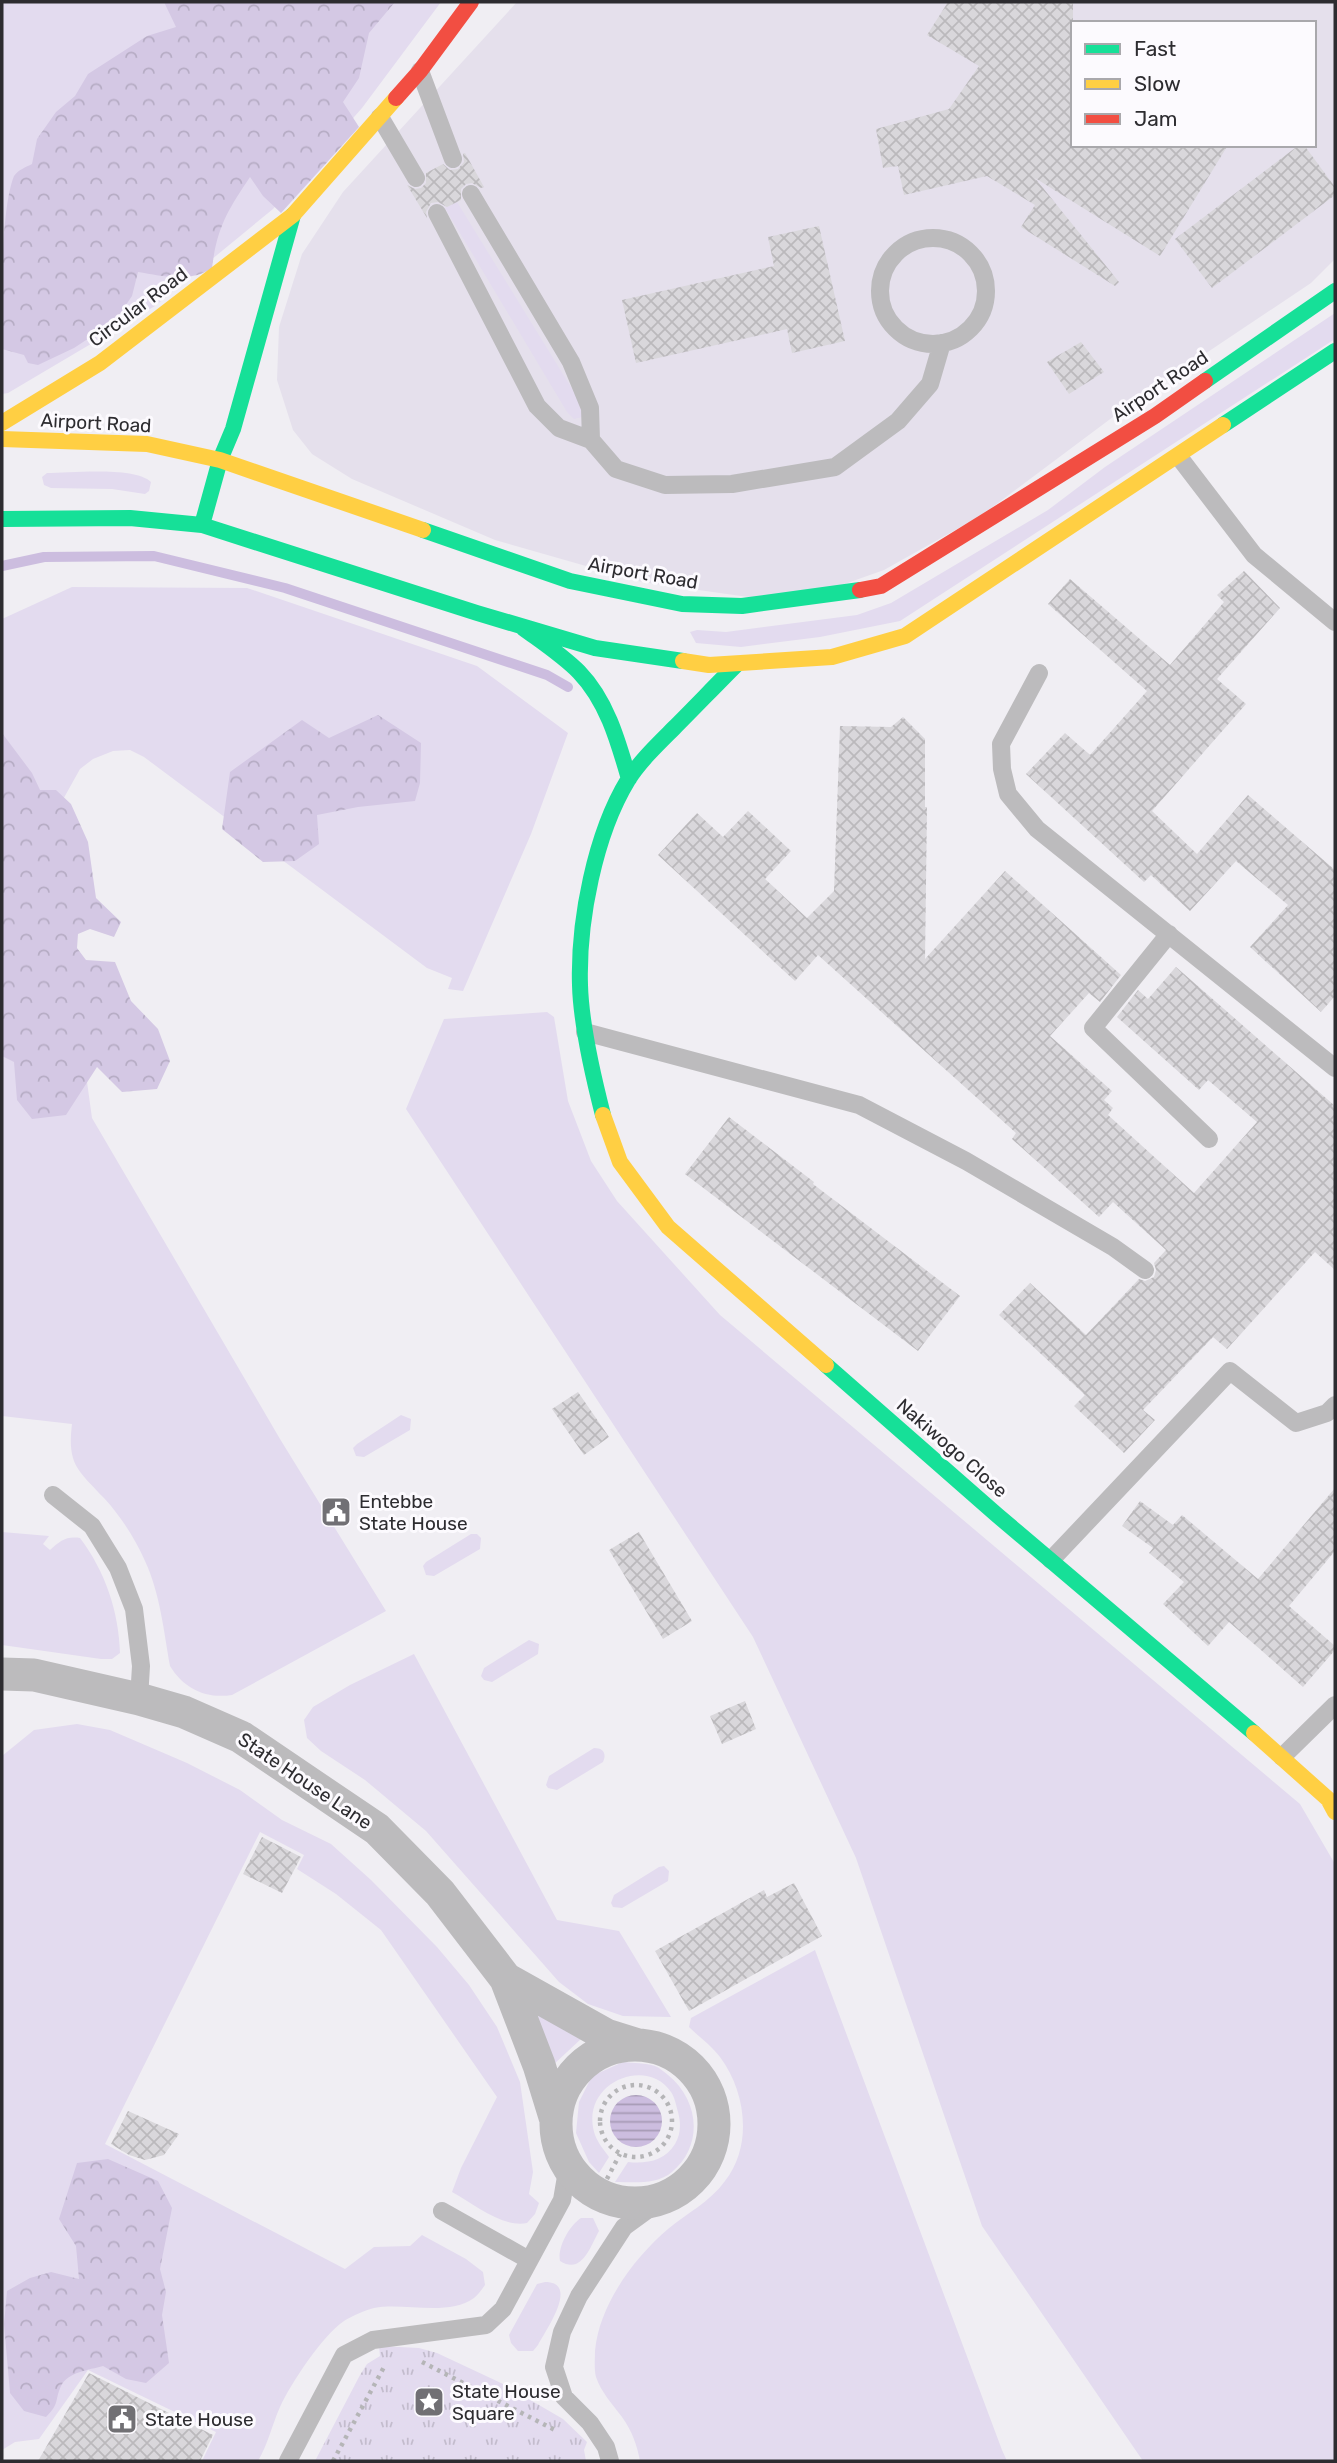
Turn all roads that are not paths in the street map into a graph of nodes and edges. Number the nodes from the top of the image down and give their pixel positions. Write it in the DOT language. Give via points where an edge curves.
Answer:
graph roads {
  1 [pos="471,2"];
  2 [pos="420,71"];
  3 [pos="380,117"];
  4 [pos="453,159"];
  5 [pos="416,178"];
  6 [pos="471,194"];
  7 [pos="437,213"];
  8 [pos="293,215"];
  9 [pos="1335,291"];
  10 [pos="942,343"];
  11 [pos="1335,351"];
  12 [pos="2,423"];
  13 [pos="2,439"];
  14 [pos="591,440"];
  15 [pos="1179,457"];
  16 [pos="220,460"];
  17 [pos="2,519"];
  18 [pos="202,525"];
  19 [pos="881,586"];
  20 [pos="891,603"];
  21 [pos="1335,622"];
  22 [pos="521,626"];
  23 [pos="737,664"];
  24 [pos="1039,673"];
  25 [pos="629,779"];
  26 [pos="1169,934"];
  27 [pos="585,1032"];
  28 [pos="1335,1068"];
  29 [pos="1209,1139"];
  30 [pos="1145,1270"];
  31 [pos="1335,1405"];
  32 [pos="53,1495"];
  33 [pos="1051,1560"];
  34 [pos="2,1674"];
  35 [pos="139,1699"];
  36 [pos="1335,1705"];
  37 [pos="1282,1757"];
  38 [pos="1335,1812"];
  39 [pos="506,1979"];
  40 [pos="638,2045"];
  41 [pos="555,2118"];
  42 [pos="568,2165"];
  43 [pos="668,2195"];
  44 [pos="442,2211"];
  45 [pos="529,2260"];
  46 [pos="288,2461"];
  47 [pos="610,2461"];
  1 -- 2 [label="main road, Circular Road"];
  2 -- 3 [label="main road, Circular Road"];
  2 -- 4 [label="lane"];
  3 -- 5 [label="lane"];
  3 -- 8 [label="main road, Circular Road"];
  6 -- 14 [label="lane" via="571,362 590,408"];
  7 -- 14 [label="lane" via="537,406 559,428"];
  8 -- 12 [label="main road, Circular Road" via="100,363"];
  8 -- 16 [label="main road, Circular Road" via="233,429"];
  9 -- 19 [label="main road, Airport Road" via="1155,416"];
  10 -- 10 [label="lane" via="974,325 983,309 983,273 960,245 924,239 906,244 892,256 883,272 882,309 891,325 906,336 923,343"];
  10 -- 14 [label="lane" via="930,384 898,421 835,467 732,484 665,485 616,469"];
  11 -- 15 [label="main road"];
  13 -- 16 [label="main road, Airport Road" via="148,444"];
  15 -- 21 [label="lane" via="1254,555"];
  15 -- 23 [label="main road" via="902,628 832,657"];
  16 -- 18 [label="main road, Circular Road"];
  16 -- 19 [label="main road, Airport Road" via="570,581 682,604 742,606"];
  17 -- 18 [label="main road" via="130,518"];
  18 -- 22 [label="main road"];
  19 -- 20 [label="main road"];
  22 -- 23 [label="main road" via="594,648 709,665"];
  22 -- 25 [label="main road" via="571,665 596,694 615,732"];
  23 -- 25 [label="main road, Nakiwogo Close"];
  24 -- 26 [label="lane" via="1001,744 1008,794 1037,829"];
  25 -- 27 [label="main road, Nakiwogo Close" via="609,818 583,930 580,985"];
  26 -- 28 [label="lane"];
  26 -- 29 [label="lane" via="1093,1028"];
  27 -- 30 [label="lane" via="859,1105 1012,1187"];
  27 -- 33 [label="main road, Nakiwogo Close" via="593,1078 620,1162 668,1227"];
  31 -- 33 [label="lane" via="1328,1413 1296,1423 1230,1371"];
  32 -- 35 [label="lane" via="92,1526 118,1568 134,1609 142,1666"];
  33 -- 37 [label="main road, Nakiwogo Close"];
  34 -- 35 [label="street, State House Lane" via="34,1675"];
  35 -- 39 [label="street, State House Lane" via="184,1712 241,1737 377,1829 440,1893"];
  36 -- 37 [label="lane"];
  37 -- 38 [label="main road, Nakiwogo Close"];
  39 -- 40 [label="street" via="606,2035"];
  39 -- 41 [label="street"];
  40 -- 41 [label="street" via="608,2049 583,2064 564,2088"];
  40 -- 43 [label="street" via="678,2057 706,2088 713,2108 715,2129 701,2168"];
  41 -- 42 [label="street" via="558,2142"];
  42 -- 43 [label="street" via="584,2186 610,2199 640,2202"];
  42 -- 45 [label="lane" via="562,2200"];
  43 -- 47 [label="lane" via="624,2227 579,2296 562,2332 554,2367 564,2397 590,2423"];
  44 -- 45 [label="lane"];
  45 -- 46 [label="lane" via="503,2309 486,2325 398,2342 373,2340 344,2355"];
}
